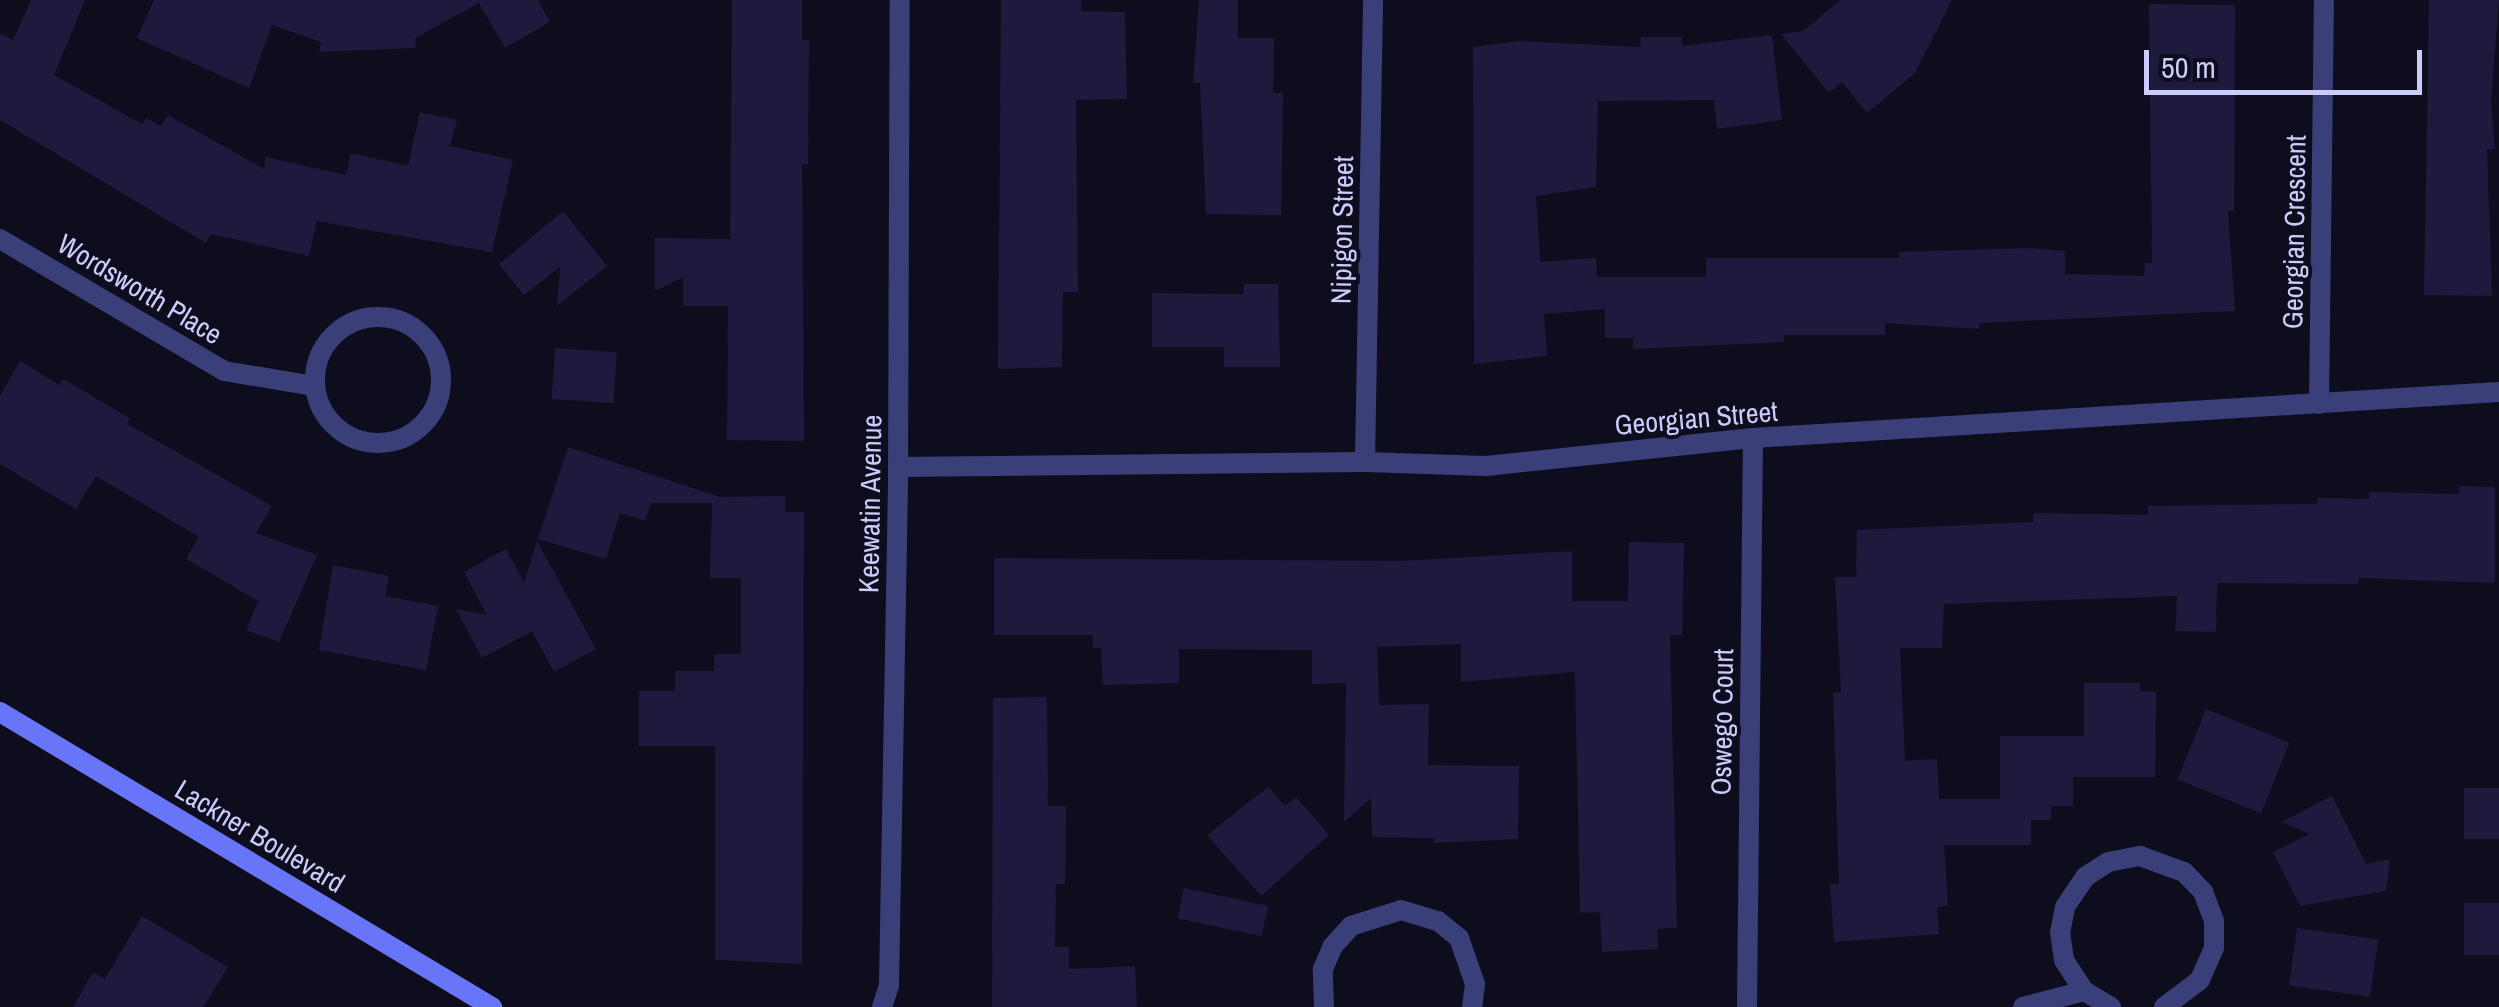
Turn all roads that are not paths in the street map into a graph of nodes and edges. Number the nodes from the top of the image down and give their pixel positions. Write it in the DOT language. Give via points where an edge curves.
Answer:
graph roads {
  1 [pos="900,0"];
  2 [pos="1373,0"];
  3 [pos="2324,0"];
  4 [pos="0,239"];
  5 [pos="315,386"];
  6 [pos="2499,392"];
  7 [pos="2319,404"];
  8 [pos="1753,438"];
  9 [pos="1364,462"];
  10 [pos="898,467"];
  11 [pos="0,712"];
  12 [pos="2084,991"];
  13 [pos="492,1007"];
  14 [pos="882,1007"];
  15 [pos="1324,1007"];
  16 [pos="1472,1007"];
  17 [pos="1747,1007"];
  18 [pos="2023,1007"];
  19 [pos="2111,1007"];
  20 [pos="2164,1007"];
  1 -- 10 [label="street, Keewatin Avenue"];
  2 -- 9 [label="street, Nipigon Street"];
  3 -- 7 [label="street, Georgian Crescent"];
  4 -- 5 [label="street, Wordsworth Place" via="224,371"];
  5 -- 5 [label="street" via="320,407 340,431 382,444 413,433 429,418 442,377 422,334 387,317 365,318 328,342"];
  6 -- 7 [label="street, Georgian Street"];
  7 -- 8 [label="street, Georgian Street"];
  8 -- 9 [label="street, Georgian Street" via="1486,466"];
  8 -- 17 [label="street, Oswego Court"];
  9 -- 10 [label="street, Georgian Street"];
  10 -- 14 [label="street, Keewatin Avenue" via="889,985"];
  11 -- 13 [label="main road, Lackner Boulevard"];
  12 -- 18 [label="street"];
  12 -- 19 [label="street"];
  12 -- 20 [label="street" via="2064,960 2065,907 2085,877 2108,862 2140,856 2184,872 2203,892 2214,921 2214,948 2200,980"];
  15 -- 16 [label="street" via="1323,970 1332,946 1350,926 1401,910 1438,921 1458,938 1475,984"];
}
